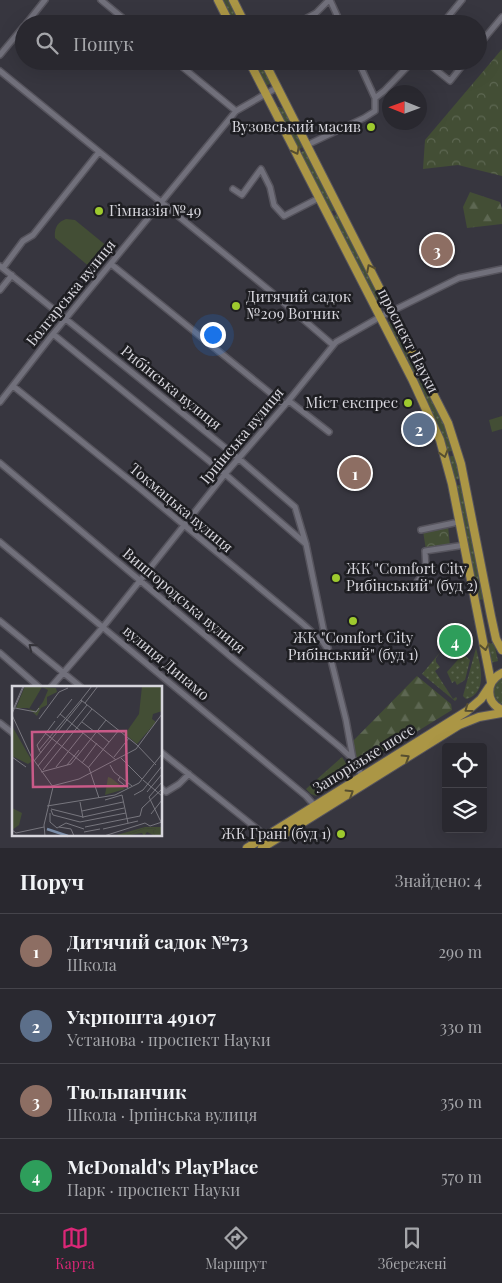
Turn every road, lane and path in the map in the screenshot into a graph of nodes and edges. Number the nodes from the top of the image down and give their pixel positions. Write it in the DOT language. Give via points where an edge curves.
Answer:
graph roads {
  1 [pos="45,0"];
  2 [pos="101,0"];
  3 [pos="218,0"];
  4 [pos="233,0"];
  5 [pos="329,0"];
  6 [pos="462,0"];
  7 [pos="33,15"];
  8 [pos="119,15"];
  9 [pos="226,15"];
  10 [pos="240,15"];
  11 [pos="312,15"];
  12 [pos="336,15"];
  13 [pos="450,15"];
  14 [pos="502,17"];
  15 [pos="487,35"];
  16 [pos="15,37"];
  17 [pos="0,55"];
  18 [pos="186,70"];
  19 [pos="254,70"];
  20 [pos="269,70"];
  21 [pos="362,70"];
  22 [pos="404,70"];
  23 [pos="436,70"];
  24 [pos="459,70"];
  25 [pos="0,71"];
  26 [pos="278,88"];
  27 [pos="266,94"];
  28 [pos="375,98"];
  29 [pos="236,111"];
  30 [pos="307,145"];
  31 [pos="99,152"];
  32 [pos="233,189"];
  33 [pos="319,198"];
  34 [pos="161,202"];
  35 [pos="110,264"];
  36 [pos="1,267"];
  37 [pos="502,268"];
  38 [pos="12,275"];
  39 [pos="0,290"];
  40 [pos="392,312"];
  41 [pos="380,317"];
  42 [pos="66,319"];
  43 [pos="53,334"];
  44 [pos="333,345"];
  45 [pos="13,386"];
  46 [pos="0,402"];
  47 [pos="287,403"];
  48 [pos="329,432"];
  49 [pos="238,458"];
  50 [pos="0,463"];
  51 [pos="225,474"];
  52 [pos="454,523"];
  53 [pos="184,526"];
  54 [pos="421,530"];
  55 [pos="0,542"];
  56 [pos="306,544"];
  57 [pos="464,545"];
  58 [pos="141,580"];
  59 [pos="417,582"];
  60 [pos="491,616"];
  61 [pos="479,618"];
  62 [pos="0,621"];
  63 [pos="103,627"];
  64 [pos="502,650"];
  65 [pos="0,653"];
  66 [pos="329,653"];
  67 [pos="63,673"];
  68 [pos="502,673"];
  69 [pos="490,685"];
  70 [pos="39,686"];
  71 [pos="52,686"];
  72 [pos="80,686"];
  73 [pos="502,712"];
  74 [pos="0,723"];
  75 [pos="12,730"];
  76 [pos="162,753"];
  77 [pos="353,758"];
  78 [pos="189,774"];
  79 [pos="362,776"];
  80 [pos="163,792"];
  81 [pos="315,806"];
  82 [pos="263,838"];
  83 [pos="247,848"];
  84 [pos="262,848"];
  1 -- 7 [label="street"];
  2 -- 8 [label="street"];
  3 -- 9 [label="main road"];
  4 -- 10 [label="main road"];
  5 -- 11 [label="street"];
  5 -- 12 [label="street"];
  6 -- 13 [label="street"];
  14 -- 15 [label="street"];
  16 -- 17 [label="street"];
  18 -- 29 [label="street"];
  19 -- 27 [label="main road, проспект Науки"];
  20 -- 26 [label="main road, проспект Науки"];
  21 -- 28 [label="street"];
  22 -- 28 [label="street"];
  23 -- 24 [label="street" via="450,81"];
  25 -- 31 [label="street"];
  26 -- 27 [label="street, Болгарська вулиця"];
  26 -- 30 [label="main road, проспект Науки"];
  27 -- 29 [label="street, Болгарська вулиця"];
  27 -- 33 [label="main road, проспект Науки, one-way"];
  28 -- 30 [label="street" via="375,111"];
  29 -- 34 [label="street, Болгарська вулиця"];
  40 -- 30 [label="main road, проспект Науки, one-way"];
  31 -- 34 [label="street"];
  31 -- 36 [label="street" via="33,235 23,241"];
  32 -- 33 [label="street" via="242,195 262,169 274,205 284,216"];
  33 -- 41 [label="main road, проспект Науки"];
  34 -- 35 [label="street, Болгарська вулиця"];
  34 -- 44 [label="street"];
  35 -- 42 [label="street, Болгарська вулиця"];
  35 -- 47 [label="street"];
  36 -- 38 [label="street, Рибінська вулиця"];
  37 -- 40 [label="street, Ірпінська вулиця" via="459,278"];
  38 -- 39 [label="street"];
  38 -- 42 [label="street, Рибінська вулиця"];
  40 -- 41 [label="street, Ірпінська вулиця"];
  40 -- 60 [label="main road, проспект Науки" via="455,442"];
  41 -- 44 [label="street, Ірпінська вулиця"];
  41 -- 57 [label="main road, проспект Науки, one-way" via="440,440"];
  42 -- 43 [label="street, Болгарська вулиця"];
  42 -- 49 [label="street, Рибінська вулиця"];
  43 -- 45 [label="street, Болгарська вулиця"];
  43 -- 51 [label="street"];
  44 -- 47 [label="street, Ірпінська вулиця"];
  45 -- 46 [label="street, Болгарська вулиця"];
  45 -- 53 [label="street, Токмацька вулиця"];
  47 -- 48 [label="street"];
  47 -- 49 [label="street, Ірпінська вулиця"];
  49 -- 51 [label="street, Ірпінська вулиця"];
  49 -- 56 [label="street, Рибінська вулиця" via="295,507"];
  50 -- 58 [label="street, Вишгородська вулиця"];
  51 -- 53 [label="street, Ірпінська вулиця"];
  51 -- 56 [label="street"];
  52 -- 54 [label="street"];
  53 -- 58 [label="street, Ірпінська вулиця"];
  53 -- 66 [label="street, Токмацька вулиця" via="323,642"];
  55 -- 63 [label="street, вулиця Динамо"];
  56 -- 66 [label="street, Рибінська вулиця"];
  57 -- 59 [label="street" via="425,551 426,570"];
  57 -- 61 [label="main road, проспект Науки"];
  58 -- 63 [label="street, Ірпінська вулиця"];
  58 -- 77 [label="street, Вишгородська вулиця"];
  60 -- 61 [label="street"];
  60 -- 64 [label="main road, проспект Науки"];
  61 -- 69 [label="main road, проспект Науки, one-way"];
  67 -- 62 [label="street, one-way"];
  63 -- 67 [label="street, Ірпінська вулиця"];
  63 -- 81 [label="street, вулиця Динамо"];
  65 -- 70 [label="street"];
  66 -- 77 [label="street, Рибінська вулиця"];
  67 -- 71 [label="street, Ірпінська вулиця"];
  67 -- 72 [label="street"];
  68 -- 69 [label="main road, Запорізьке шосе"];
  69 -- 73 [label="main road, проспект Науки" via="492,702"];
  69 -- 79 [label="main road, Запорізьке шосе, one-way" via="481,699 466,711"];
  84 -- 73 [label="main road, Запорізьке шосе, one-way" via="459,724"];
  74 -- 75 [label="street"];
  76 -- 78 [label="street"];
  77 -- 79 [label="street"];
  78 -- 80 [label="street" via="179,784"];
  78 -- 82 [label="street" via="261,832"];
  79 -- 81 [label="main road, Запорізьке шосе"];
  81 -- 82 [label="main road, Запорізьке шосе"];
  82 -- 83 [label="main road, Запорізьке шосе"];
}
